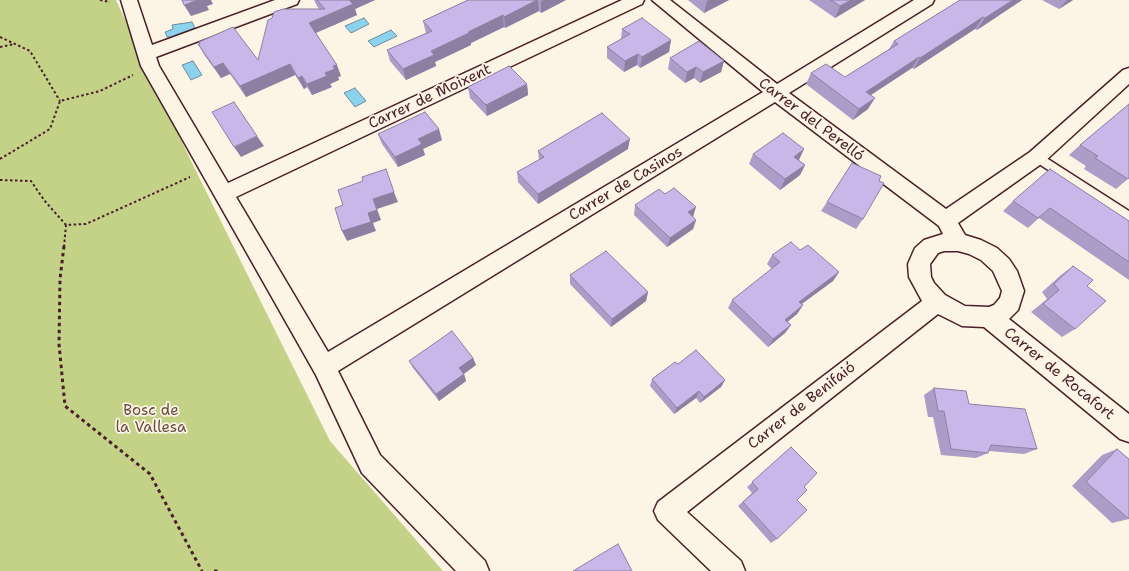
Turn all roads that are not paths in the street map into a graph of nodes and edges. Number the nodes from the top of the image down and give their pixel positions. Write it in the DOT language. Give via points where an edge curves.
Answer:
graph roads {
  1 [pos="129,0"];
  2 [pos="291,0"];
  3 [pos="636,0"];
  4 [pos="660,0"];
  5 [pos="926,0"];
  6 [pos="148,60"];
  7 [pos="1129,74"];
  8 [pos="776,93"];
  9 [pos="1037,157"];
  10 [pos="223,194"];
  11 [pos="1129,218"];
  12 [pos="946,220"];
  13 [pos="958,242"];
  14 [pos="937,302"];
  15 [pos="988,317"];
  16 [pos="324,367"];
  17 [pos="1129,430"];
  18 [pos="475,571"];
  19 [pos="731,571"];
  1 -- 6 [label="street"];
  2 -- 6 [label="street"];
  3 -- 10 [label="street, Carrer de Moixent"];
  4 -- 8 [label="street, Carrer del Perelló"];
  5 -- 8 [label="street, Carrer de Casinos"];
  6 -- 10 [label="street"];
  7 -- 9 [label="street"];
  8 -- 12 [label="street, Carrer del Perelló"];
  8 -- 16 [label="street, Carrer de Casinos"];
  9 -- 11 [label="lane"];
  9 -- 12 [label="street"];
  10 -- 16 [label="street"];
  12 -- 13 [label="street, Carrer del Perelló"];
  13 -- 14 [label="street" via="944,242 931,246 923,254 919,264 920,277 926,290"];
  13 -- 15 [label="street" via="974,246 989,254 1001,265 1009,278 1012,291 1010,303 1002,312"];
  14 -- 15 [label="street" via="962,316"];
  14 -- 19 [label="street, Carrer de Benifaió" via="667,511"];
  15 -- 17 [label="street, Carrer de Rocafort"];
  16 -- 18 [label="street" via="371,464"];
}
